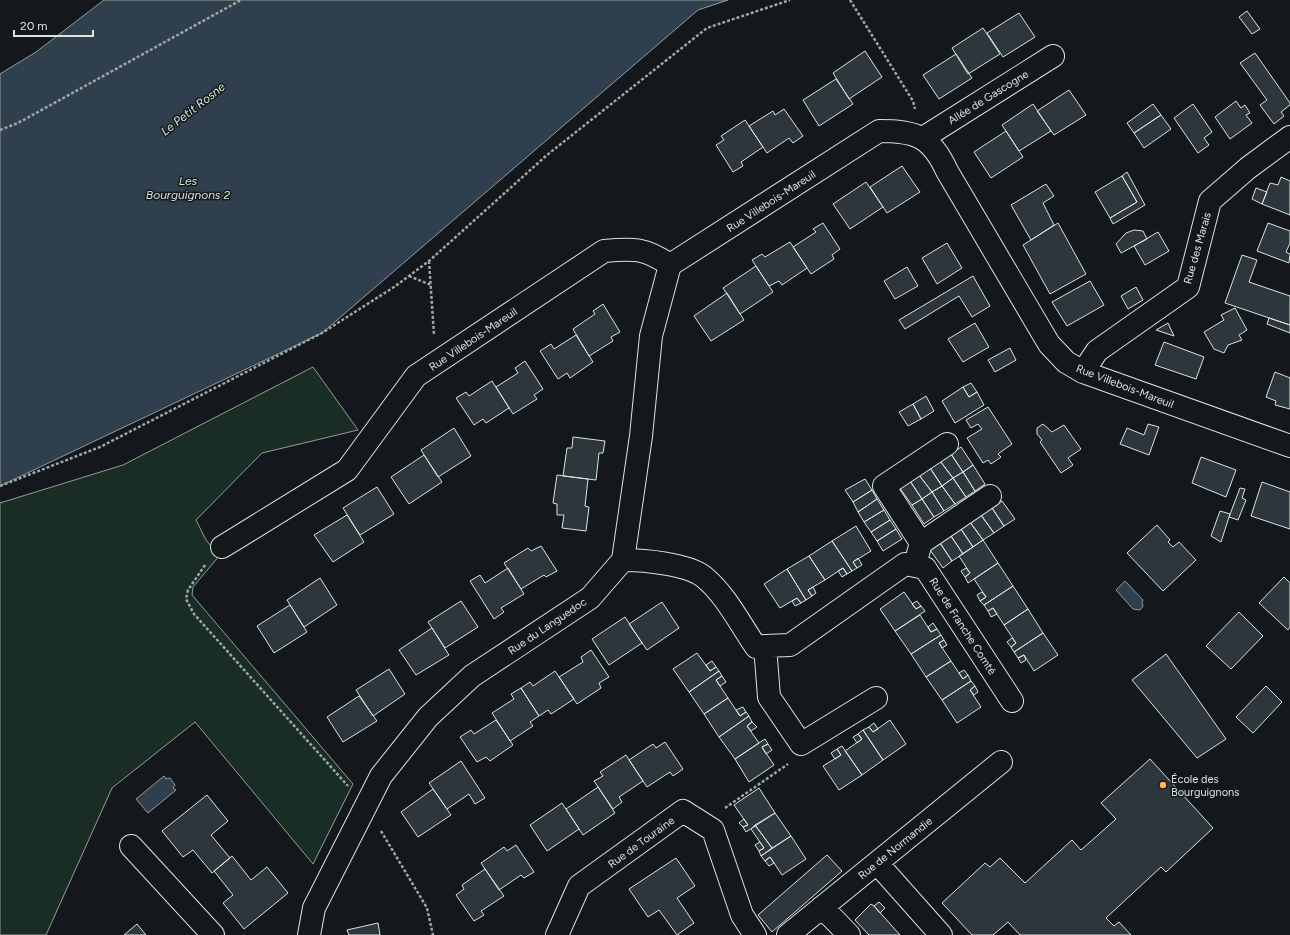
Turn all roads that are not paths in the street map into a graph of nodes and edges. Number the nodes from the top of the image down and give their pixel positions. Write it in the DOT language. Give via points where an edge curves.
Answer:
graph roads {
  1 [pos="1053,56"];
  2 [pos="1290,137"];
  3 [pos="923,138"];
  4 [pos="670,265"];
  5 [pos="1083,372"];
  6 [pos="947,444"];
  7 [pos="1290,446"];
  8 [pos="990,496"];
  9 [pos="921,543"];
  10 [pos="222,547"];
  11 [pos="623,560"];
  12 [pos="915,566"];
  13 [pos="765,646"];
  14 [pos="876,698"];
  15 [pos="1012,701"];
  16 [pos="1001,762"];
  17 [pos="131,846"];
  18 [pos="877,863"];
  19 [pos="822,908"];
  20 [pos="214,935"];
  21 [pos="310,935"];
  22 [pos="557,935"];
  23 [pos="754,935"];
  24 [pos="788,935"];
  25 [pos="848,935"];
  26 [pos="940,935"];
  1 -- 3 [label="street, Allée de Gascogne"];
  2 -- 5 [label="street, Rue des Marais" via="1248,168 1210,201 1188,287 1097,351"];
  3 -- 4 [label="street, Rue Villebois-Mareuil" via="901,131 879,131"];
  3 -- 5 [label="street, Rue Villebois-Mareuil" via="939,153 1049,344 1066,362"];
  4 -- 10 [label="street, Rue Villebois-Mareuil" via="653,253 630,249 604,251 416,376 347,470"];
  4 -- 11 [label="street" via="651,336 641,436"];
  5 -- 7 [label="street, Rue Villebois-Mareuil"];
  6 -- 9 [label="street" via="884,486"];
  8 -- 9 [label="street"];
  9 -- 12 [label="street"];
  11 -- 13 [label="street" via="652,561 703,576 718,591 756,647"];
  11 -- 21 [label="street, Rue du Languedoc" via="590,598 472,676 428,717 381,776 314,908"];
  12 -- 13 [label="street" via="905,564 790,645"];
  12 -- 15 [label="street, Rue de Franche Comté" via="924,568"];
  13 -- 14 [label="street" via="769,697 801,744"];
  16 -- 18 [label="street, Rue de Normandie"];
  17 -- 20 [label="street"];
  18 -- 19 [label="street, Rue de Normandie"];
  18 -- 26 [label="street"];
  19 -- 24 [label="street, Rue de Normandie"];
  19 -- 25 [label="street"];
  22 -- 23 [label="street, Rue de Touraine" via="579,886 683,811 713,830 742,915"];
}
